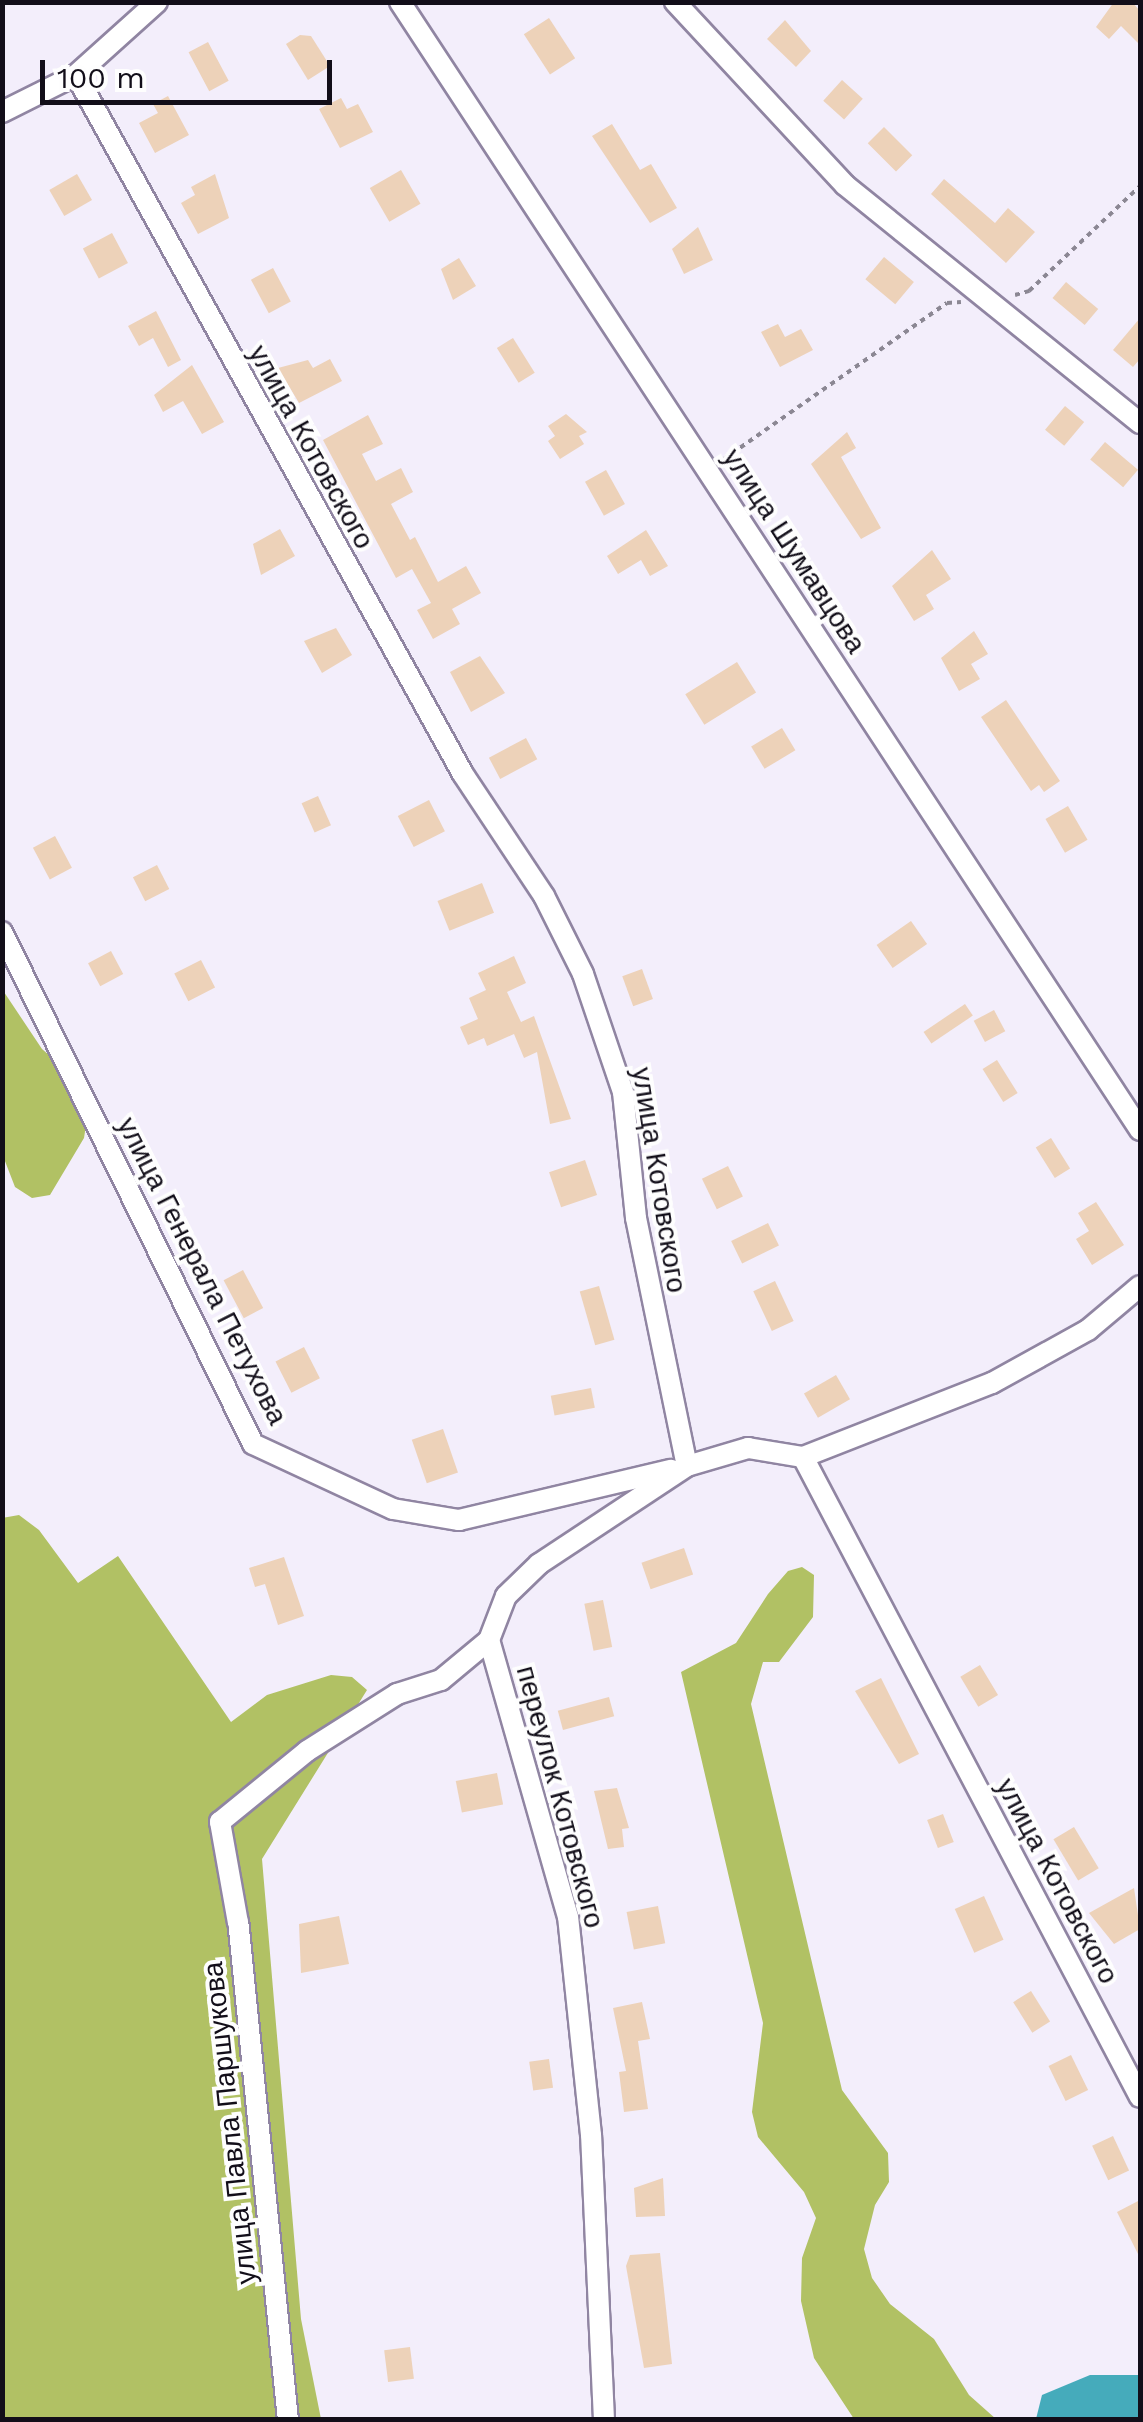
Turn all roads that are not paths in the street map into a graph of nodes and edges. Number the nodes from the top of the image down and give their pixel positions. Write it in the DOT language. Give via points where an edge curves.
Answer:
graph roads {
  1 [pos="157,2"];
  2 [pos="400,2"];
  3 [pos="675,2"];
  4 [pos="76,75"];
  5 [pos="2,112"];
  6 [pos="1140,422"];
  7 [pos="2,932"];
  8 [pos="1140,1130"];
  9 [pos="1140,1286"];
  10 [pos="803,1457"];
  11 [pos="688,1466"];
  12 [pos="489,1640"];
  13 [pos="1140,2097"];
  14 [pos="288,2420"];
  15 [pos="604,2420"];
  1 -- 4 [label="street"];
  2 -- 8 [label="street, улица Шумавцова"];
  3 -- 6 [label="street" via="845,185"];
  4 -- 5 [label="street"];
  4 -- 11 [label="street, улица Котовского" via="462,774 544,896 583,974 623,1092 636,1218"];
  7 -- 11 [label="street, улица Генерала Петухова" via="253,1444 394,1508 458,1520"];
  9 -- 10 [label="street" via="1088,1330 992,1382"];
  10 -- 11 [label="street" via="748,1448"];
  10 -- 13 [label="street, улица Котовского"];
  11 -- 12 [label="street, переулок Котовского" via="539,1564 506,1596"];
  12 -- 14 [label="street, улица Павла Паршукова" via="442,1680 397,1694 308,1751 220,1822 238,1922"];
  12 -- 15 [label="street, переулок Котовского" via="568,1916 591,2135"];
}
